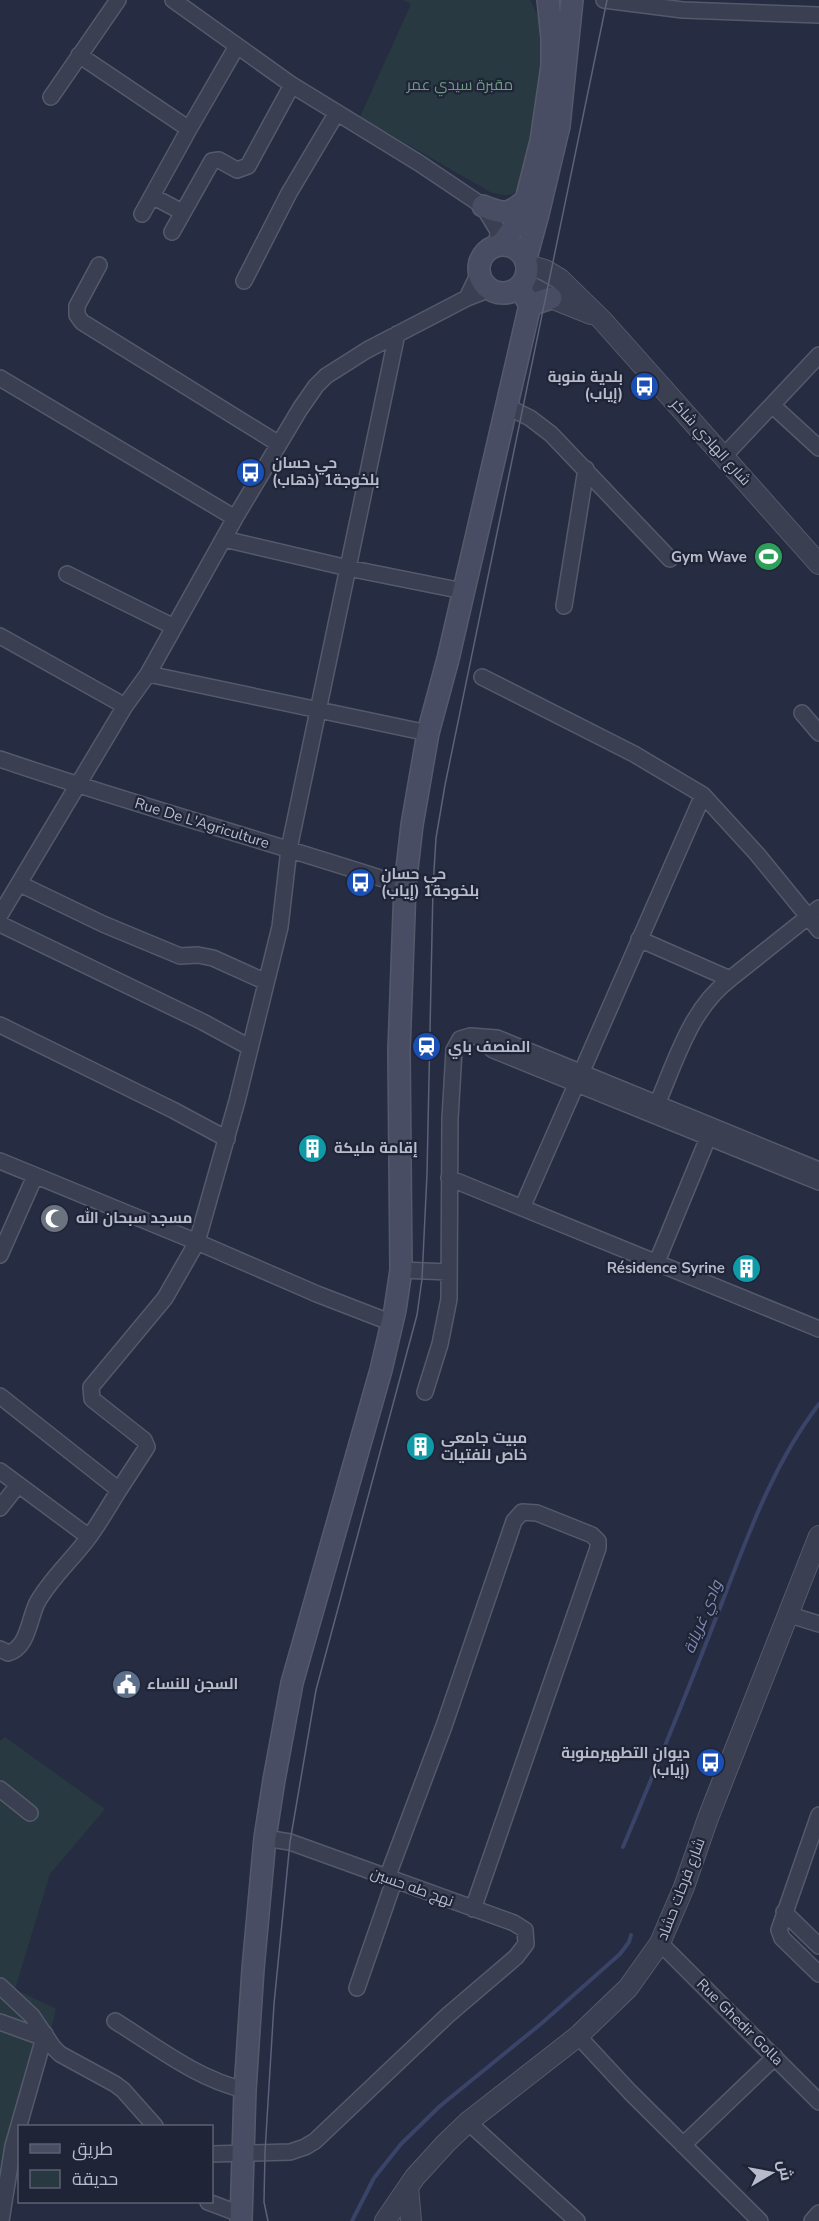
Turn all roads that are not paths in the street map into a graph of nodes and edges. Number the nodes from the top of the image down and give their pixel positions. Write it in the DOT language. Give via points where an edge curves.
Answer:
graph roads {
  1 [pos="118,0"];
  2 [pos="172,0"];
  3 [pos="548,0"];
  4 [pos="572,0"];
  5 [pos="604,0"];
  6 [pos="631,2"];
  7 [pos="819,15"];
  8 [pos="237,46"];
  9 [pos="79,56"];
  10 [pos="291,85"];
  11 [pos="51,97"];
  12 [pos="336,114"];
  13 [pos="189,129"];
  14 [pos="152,196"];
  15 [pos="527,199"];
  16 [pos="483,206"];
  17 [pos="182,212"];
  18 [pos="142,214"];
  19 [pos="172,232"];
  20 [pos="499,245"];
  21 [pos="99,265"];
  22 [pos="525,280"];
  23 [pos="243,281"];
  24 [pos="489,285"];
  25 [pos="551,298"];
  26 [pos="602,320"];
  27 [pos="397,334"];
  28 [pos="523,337"];
  29 [pos="819,355"];
  30 [pos="0,378"];
  31 [pos="772,405"];
  32 [pos="506,406"];
  33 [pos="279,444"];
  34 [pos="819,448"];
  35 [pos="724,456"];
  36 [pos="586,469"];
  37 [pos="235,518"];
  38 [pos="224,540"];
  39 [pos="670,559"];
  40 [pos="819,564"];
  41 [pos="348,568"];
  42 [pos="67,574"];
  43 [pos="463,591"];
  44 [pos="564,606"];
  45 [pos="174,627"];
  46 [pos="0,636"];
  47 [pos="148,674"];
  48 [pos="482,676"];
  49 [pos="125,706"];
  50 [pos="318,711"];
  51 [pos="802,713"];
  52 [pos="428,733"];
  53 [pos="819,733"];
  54 [pos="0,759"];
  55 [pos="77,785"];
  56 [pos="703,795"];
  57 [pos="289,849"];
  58 [pos="20,884"];
  59 [pos="405,886"];
  60 [pos="813,912"];
  61 [pos="0,915"];
  62 [pos="0,924"];
  63 [pos="819,930"];
  64 [pos="639,939"];
  65 [pos="730,979"];
  66 [pos="266,982"];
  67 [pos="0,1025"];
  68 [pos="249,1047"];
  69 [pos="578,1078"];
  70 [pos="655,1109"];
  71 [pos="710,1132"];
  72 [pos="226,1139"];
  73 [pos="0,1161"];
  74 [pos="819,1170"];
  75 [pos="35,1176"];
  76 [pos="449,1178"];
  77 [pos="819,1182"];
  78 [pos="522,1208"];
  79 [pos="197,1242"];
  80 [pos="0,1255"];
  81 [pos="656,1264"];
  82 [pos="401,1270"];
  83 [pos="449,1272"];
  84 [pos="392,1323"];
  85 [pos="819,1329"];
  86 [pos="425,1392"];
  87 [pos="0,1396"];
  88 [pos="0,1471"];
  89 [pos="18,1485"];
  90 [pos="119,1490"];
  91 [pos="0,1508"];
  92 [pos="819,1536"];
  93 [pos="89,1537"];
  94 [pos="787,1614"];
  95 [pos="819,1624"];
  96 [pos="0,1649"];
  97 [pos="0,1789"];
  98 [pos="30,1813"];
  99 [pos="819,1815"];
  100 [pos="265,1838"];
  101 [pos="390,1879"];
  102 [pos="473,1909"];
  103 [pos="784,1912"];
  104 [pos="660,1943"];
  105 [pos="819,1946"];
  106 [pos="819,1974"];
  107 [pos="0,1986"];
  108 [pos="357,1988"];
  109 [pos="115,2020"];
  110 [pos="0,2022"];
  111 [pos="45,2036"];
  112 [pos="578,2036"];
  113 [pos="775,2057"];
  114 [pos="245,2090"];
  115 [pos="819,2102"];
  116 [pos="468,2122"];
  117 [pos="153,2125"];
  118 [pos="683,2145"];
  119 [pos="11,2146"];
  120 [pos="242,2152"];
  121 [pos="213,2154"];
  122 [pos="408,2187"];
  123 [pos="210,2203"];
  124 [pos="819,2213"];
  125 [pos="240,2218"];
  126 [pos="1,2221"];
  127 [pos="385,2221"];
  128 [pos="411,2221"];
  129 [pos="577,2221"];
  130 [pos="760,2221"];
  131 [pos="812,2221"];
  1 -- 9 [label="street"];
  2 -- 8 [label="street"];
  3 -- 15 [label="main road" via="552,66 541,141"];
  4 -- 22 [label="main road" via="559,126"];
  5 -- 6 [label="street"];
  6 -- 7 [label="street" via="684,10"];
  8 -- 10 [label="street"];
  8 -- 13 [label="street"];
  9 -- 11 [label="street"];
  9 -- 13 [label="street"];
  10 -- 12 [label="street"];
  10 -- 17 [label="street" via="248,166 237,170 219,160 212,161"];
  12 -- 16 [label="street"];
  12 -- 23 [label="street"];
  13 -- 14 [label="street"];
  14 -- 17 [label="street"];
  14 -- 18 [label="street"];
  15 -- 16 [label="main road" via="505,213"];
  15 -- 20 [label="main road" via="522,216"];
  16 -- 20 [label="street" via="498,231"];
  17 -- 19 [label="street"];
  20 -- 22 [label="main road" via="513,247"];
  20 -- 24 [label="main road" via="485,253 479,266"];
  21 -- 33 [label="street" via="77,306 82,322"];
  22 -- 24 [label="main road" via="508,293"];
  22 -- 25 [label="main road"];
  22 -- 26 [label="street, شارع الهادي شاكر" via="545,270 560,279"];
  22 -- 28 [label="main road"];
  24 -- 27 [label="street"];
  24 -- 28 [label="main road" via="513,303"];
  25 -- 26 [label="street, شارع الهادي شاكر"];
  26 -- 35 [label="street, شارع الهادي شاكر"];
  27 -- 33 [label="street" via="326,376"];
  27 -- 41 [label="street"];
  28 -- 32 [label="main road"];
  29 -- 31 [label="street"];
  30 -- 37 [label="street"];
  31 -- 34 [label="street"];
  31 -- 35 [label="street"];
  32 -- 36 [label="street" via="551,434"];
  32 -- 43 [label="main road"];
  33 -- 37 [label="street"];
  35 -- 40 [label="street, شارع الهادي شاكر"];
  36 -- 39 [label="street"];
  36 -- 44 [label="street"];
  37 -- 38 [label="street"];
  38 -- 41 [label="street"];
  38 -- 45 [label="street"];
  41 -- 43 [label="street"];
  41 -- 50 [label="street"];
  42 -- 45 [label="street"];
  43 -- 52 [label="main road"];
  45 -- 47 [label="street"];
  46 -- 49 [label="street"];
  47 -- 49 [label="street"];
  47 -- 50 [label="street"];
  48 -- 56 [label="street" via="634,754"];
  49 -- 55 [label="street"];
  50 -- 52 [label="street"];
  50 -- 57 [label="street"];
  51 -- 53 [label="street"];
  52 -- 59 [label="main road"];
  54 -- 55 [label="street, Rue De L'Agriculture"];
  55 -- 57 [label="street, Rue De L'Agriculture"];
  55 -- 58 [label="street"];
  56 -- 60 [label="street"];
  56 -- 64 [label="street"];
  57 -- 59 [label="street, Rue De L'Agriculture"];
  57 -- 66 [label="street" via="280,927"];
  58 -- 61 [label="street"];
  58 -- 66 [label="street" via="180,956 213,958"];
  59 -- 82 [label="main road" via="399,1051"];
  60 -- 63 [label="street"];
  60 -- 65 [label="street"];
  62 -- 68 [label="street"];
  64 -- 65 [label="street"];
  64 -- 69 [label="street"];
  65 -- 70 [label="street" via="716,989 697,1015"];
  66 -- 68 [label="street"];
  67 -- 72 [label="street"];
  68 -- 72 [label="street"];
  69 -- 70 [label="street"];
  69 -- 76 [label="street" via="493,1050 478,1037 465,1036 457,1041"];
  69 -- 78 [label="street"];
  70 -- 71 [label="street"];
  71 -- 74 [label="street"];
  71 -- 77 [label="street"];
  71 -- 81 [label="street"];
  72 -- 79 [label="street"];
  73 -- 75 [label="street"];
  75 -- 79 [label="street"];
  75 -- 80 [label="street"];
  76 -- 78 [label="street"];
  76 -- 83 [label="street"];
  78 -- 81 [label="street"];
  79 -- 84 [label="street"];
  79 -- 90 [label="street" via="165,1298 91,1387 92,1399 144,1440 147,1447"];
  81 -- 85 [label="street"];
  82 -- 83 [label="street"];
  82 -- 84 [label="main road"];
  83 -- 86 [label="street" via="446,1322"];
  84 -- 100 [label="main road" via="292,1683"];
  87 -- 90 [label="street"];
  88 -- 89 [label="street"];
  89 -- 91 [label="street"];
  89 -- 93 [label="street"];
  90 -- 93 [label="street"];
  92 -- 94 [label="street, شارع فرحات حشاد"];
  93 -- 96 [label="street" via="40,1597 18,1647 8,1653"];
  94 -- 95 [label="street"];
  94 -- 104 [label="street, شارع فرحات حشاد"];
  97 -- 98 [label="street"];
  99 -- 103 [label="street"];
  100 -- 101 [label="street, نهج طه حسين" via="290,1842"];
  100 -- 114 [label="main road"];
  101 -- 102 [label="street, نهج طه حسين"];
  101 -- 102 [label="street" via="514,1521 522,1512 537,1513 592,1535 598,1548"];
  101 -- 108 [label="street"];
  102 -- 120 [label="street, نهج طه حسين" via="525,1930 526,1944 516,1957 448,2015 329,2131 290,2152"];
  103 -- 105 [label="street"];
  103 -- 106 [label="street" via="778,1930 782,1938"];
  104 -- 112 [label="street, شارع فرحات حشاد" via="628,1988"];
  104 -- 113 [label="street, Rue Ghedir Golla"];
  107 -- 111 [label="street" via="32,2016"];
  109 -- 114 [label="street" via="202,2076"];
  110 -- 111 [label="street"];
  111 -- 117 [label="street" via="60,2054 123,2090"];
  111 -- 119 [label="street"];
  112 -- 116 [label="street, شارع فرحات حشاد"];
  112 -- 118 [label="street"];
  113 -- 115 [label="street, Rue Ghedir Golla"];
  113 -- 118 [label="street"];
  114 -- 120 [label="main road"];
  116 -- 122 [label="street, شارع فرحات حشاد"];
  116 -- 129 [label="street"];
  118 -- 130 [label="street"];
  119 -- 126 [label="street"];
  120 -- 121 [label="street"];
  120 -- 125 [label="main road"];
  122 -- 127 [label="street, شارع فرحات حشاد"];
  122 -- 128 [label="street"];
  123 -- 125 [label="street"];
  124 -- 131 [label="street"];
}
